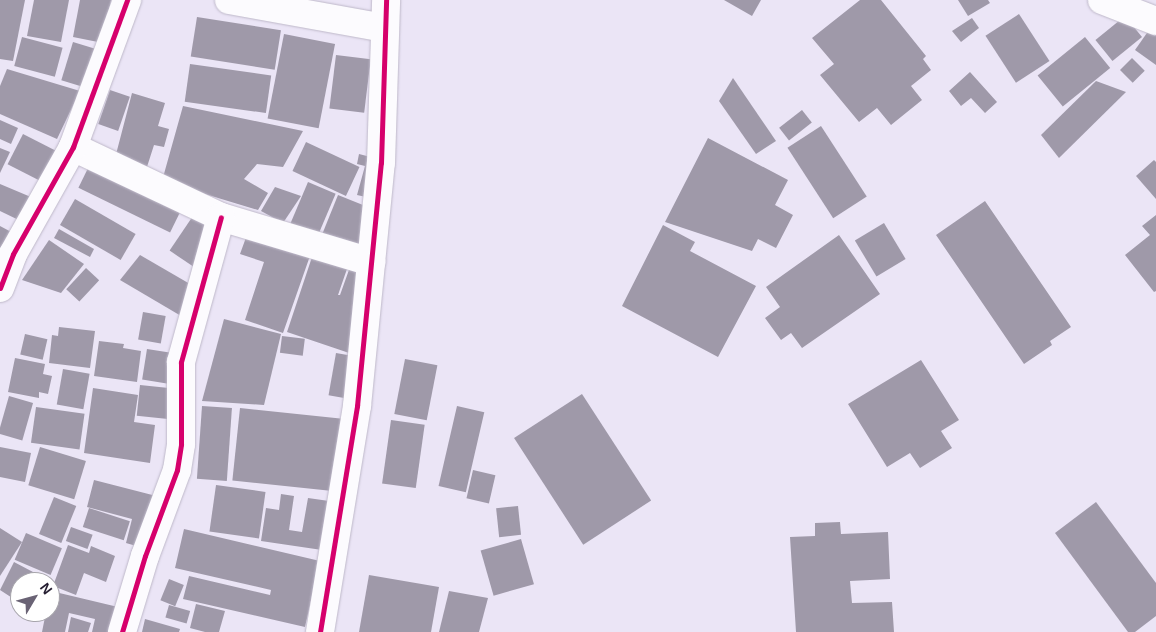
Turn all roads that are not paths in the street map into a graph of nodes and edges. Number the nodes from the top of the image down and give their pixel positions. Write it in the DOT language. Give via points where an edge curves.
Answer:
graph roads {
  1 [pos="127,0"];
  2 [pos="229,0"];
  3 [pos="386,0"];
  4 [pos="1102,0"];
  5 [pos="1156,21"];
  6 [pos="384,28"];
  7 [pos="73,147"];
  8 [pos="222,217"];
  9 [pos="371,262"];
  10 [pos="0,288"];
  11 [pos="122,632"];
  12 [pos="320,632"];
  1 -- 7 [label="street"];
  2 -- 6 [label="street"];
  3 -- 6 [label="street"];
  4 -- 5 [label="street"];
  6 -- 9 [label="street" via="381,163"];
  7 -- 8 [label="street"];
  7 -- 10 [label="street" via="13,254"];
  8 -- 9 [label="street"];
  8 -- 11 [label="street" via="180,362 181,444 178,470 145,556"];
  9 -- 12 [label="street" via="357,406"];
}
